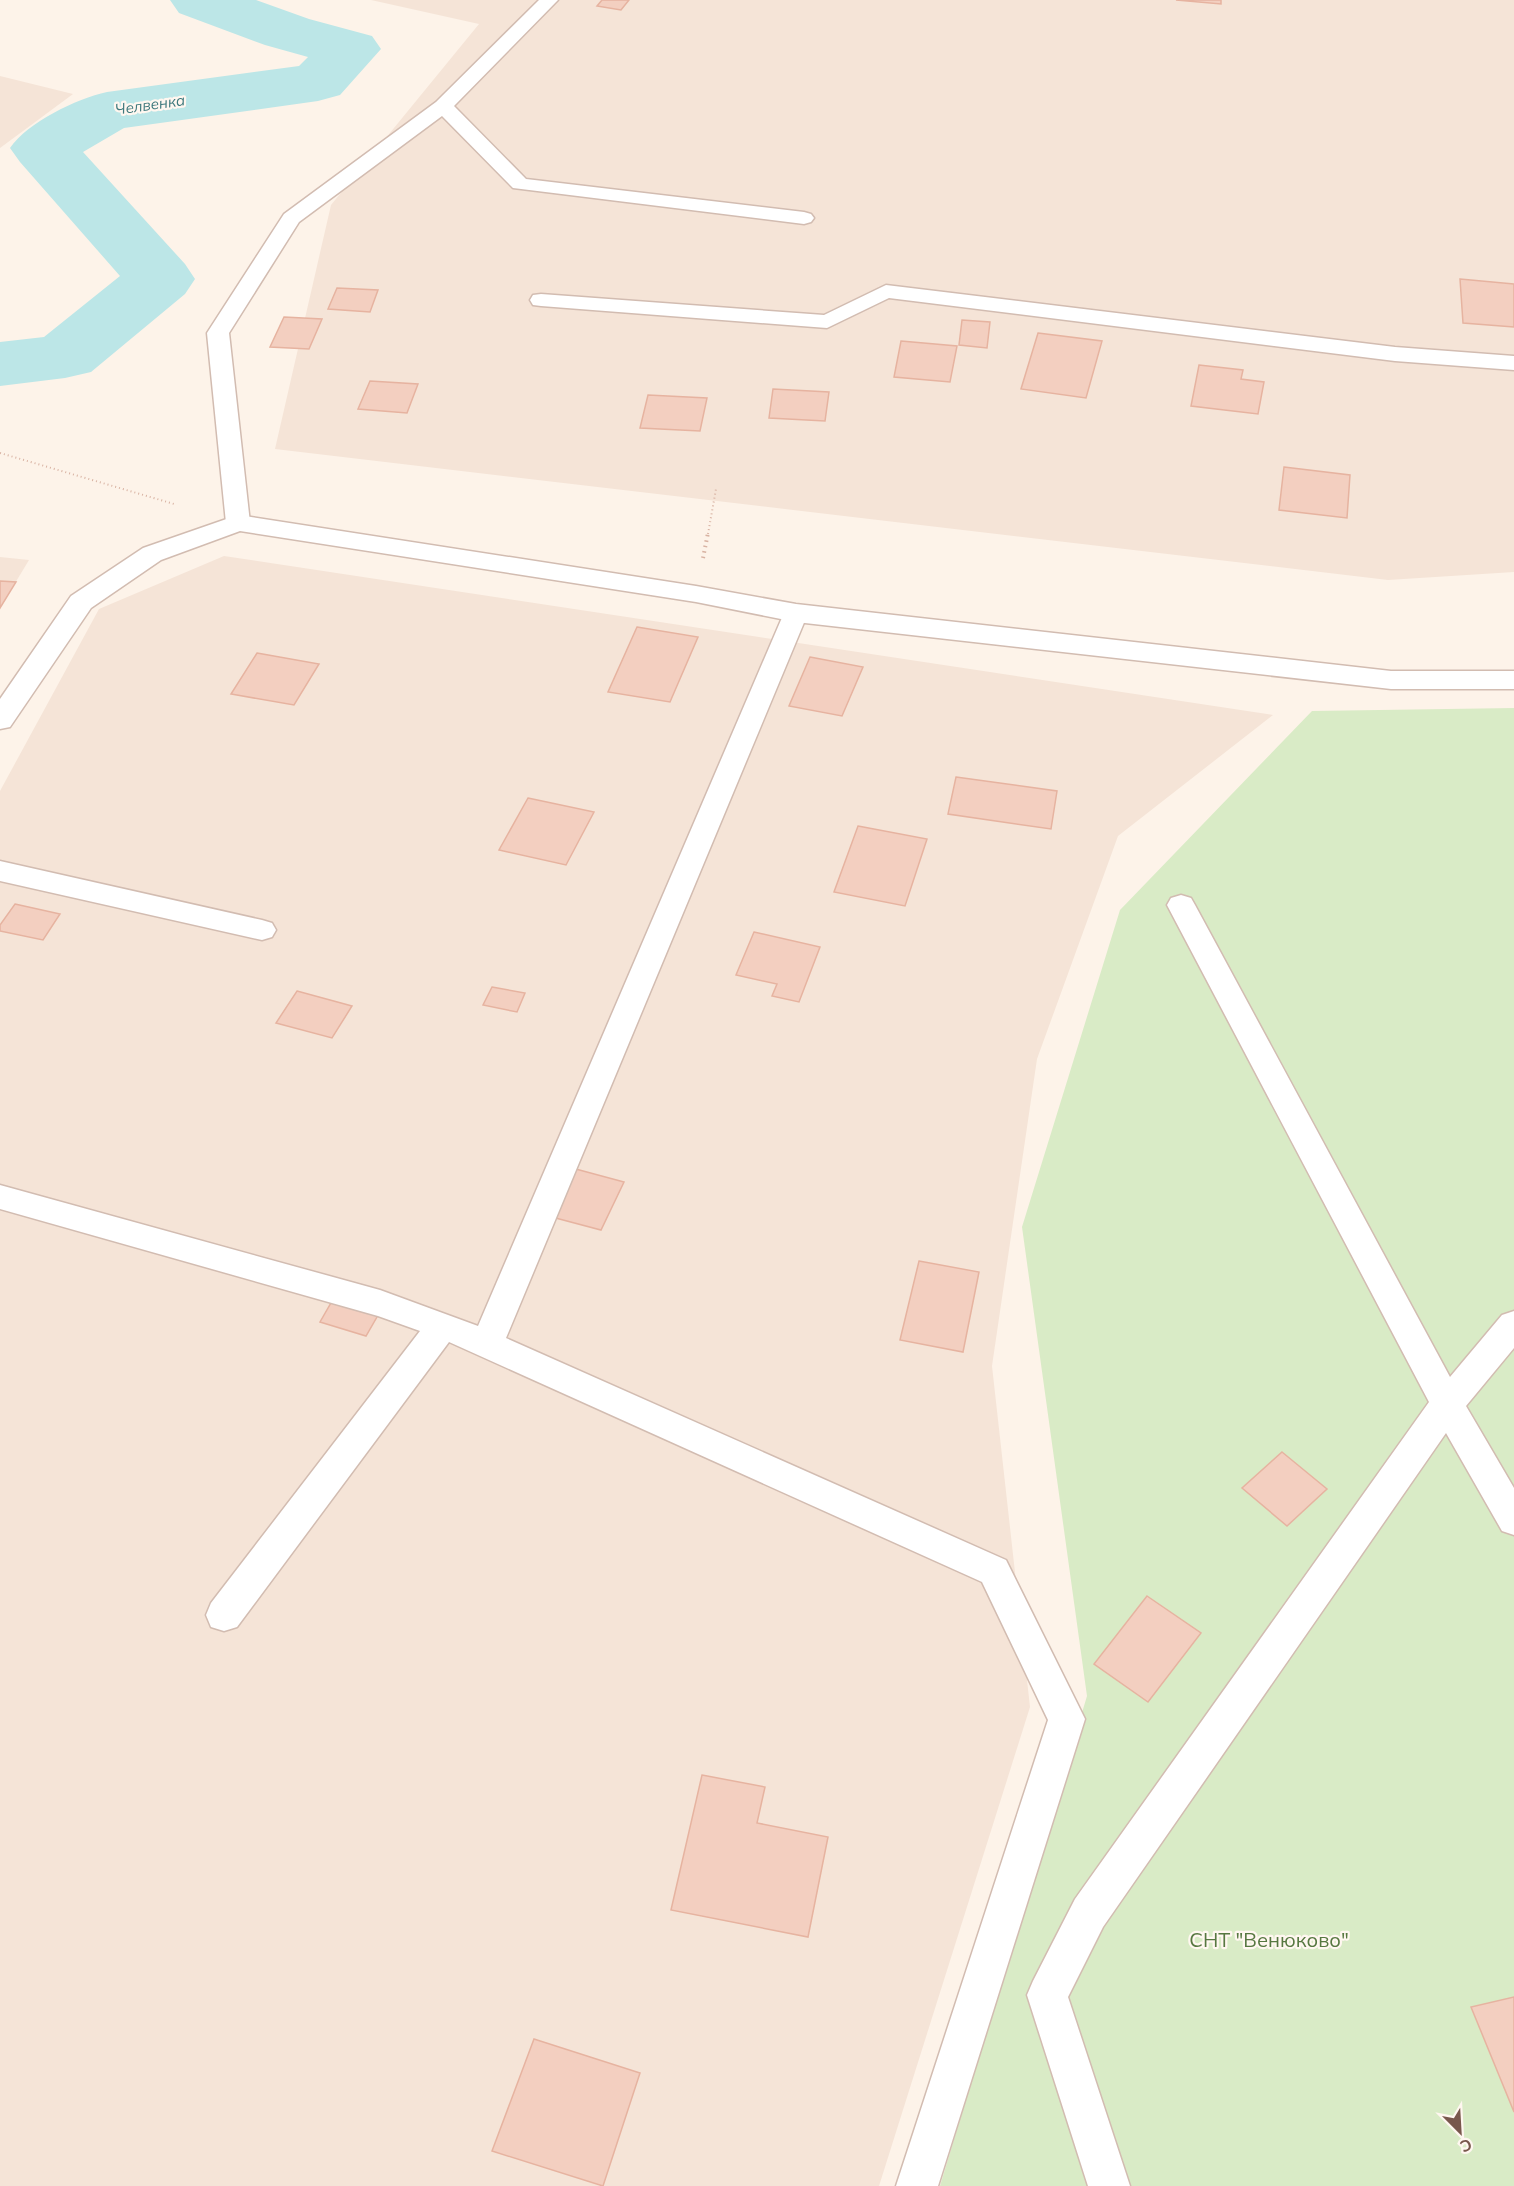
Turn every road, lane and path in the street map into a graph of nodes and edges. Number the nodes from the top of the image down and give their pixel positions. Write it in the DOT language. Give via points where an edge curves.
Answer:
graph roads {
  1 [pos="549,0"];
  2 [pos="443,106"];
  3 [pos="804,218"];
  4 [pos="541,300"];
  5 [pos="1514,363"];
  6 [pos="0,453"];
  7 [pos="716,489"];
  8 [pos="238,524"];
  9 [pos="696,594"];
  10 [pos="796,613"];
  11 [pos="1514,680"];
  12 [pos="0,720"];
  13 [pos="0,871"];
  14 [pos="1181,904"];
  15 [pos="262,930"];
  16 [pos="0,1197"];
  17 [pos="443,1325"];
  18 [pos="1514,1325"];
  19 [pos="486,1346"];
  20 [pos="1447,1404"];
  21 [pos="1514,1520"];
  22 [pos="224,1615"];
  23 [pos="917,2186"];
  24 [pos="1109,2186"];
  1 -- 2 [label="lane"];
  2 -- 3 [label="lane" via="520,184"];
  2 -- 8 [label="lane" via="291,218 218,333"];
  4 -- 5 [label="lane" via="827,322 886,291 1383,352"];
  6 -- 8 [label="path"];
  7 -- 9 [label="path"];
  8 -- 9 [label="street"];
  8 -- 12 [label="street" via="152,554 81,602"];
  9 -- 10 [label="street"];
  10 -- 11 [label="street" via="1391,680"];
  10 -- 19 [label="lane"];
  13 -- 15 [label="lane"];
  14 -- 20 [label="lane"];
  16 -- 17 [label="lane" via="380,1303"];
  17 -- 19 [label="lane"];
  17 -- 22 [label="lane"];
  18 -- 20 [label="lane"];
  19 -- 23 [label="lane" via="994,1571 1067,1719"];
  20 -- 21 [label="lane"];
  20 -- 24 [label="lane" via="1089,1913 1047,1995"];
}
